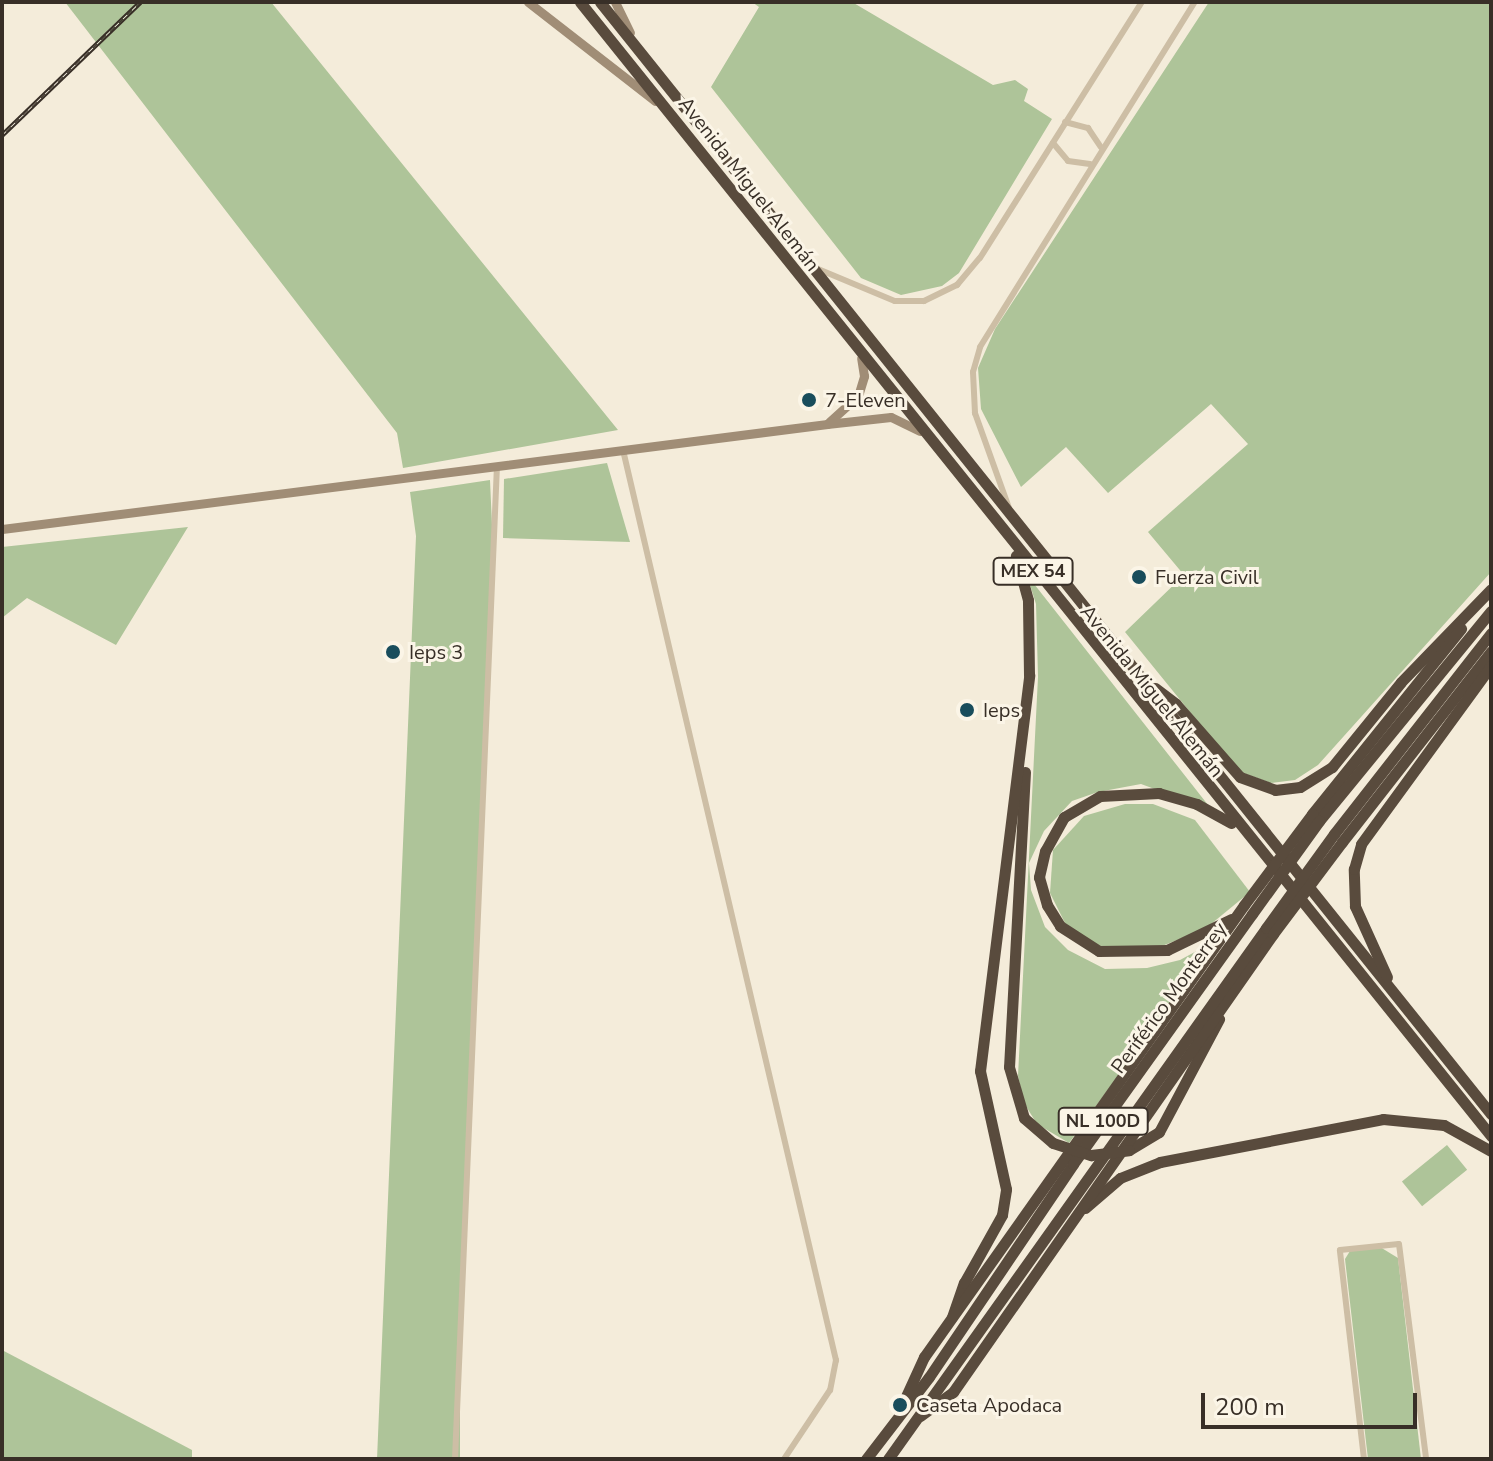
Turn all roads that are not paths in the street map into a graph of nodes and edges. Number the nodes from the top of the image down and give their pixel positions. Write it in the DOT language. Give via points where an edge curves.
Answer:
graph roads {
  1 [pos="528,2"];
  2 [pos="580,2"];
  3 [pos="600,2"];
  4 [pos="615,2"];
  5 [pos="1142,2"];
  6 [pos="1195,2"];
  7 [pos="640,50"];
  8 [pos="1065,122"];
  9 [pos="688,135"];
  10 [pos="1053,143"];
  11 [pos="1101,147"];
  12 [pos="1090,164"];
  13 [pos="818,269"];
  14 [pos="861,358"];
  15 [pos="827,424"];
  16 [pos="921,432"];
  17 [pos="623,450"];
  18 [pos="497,466"];
  19 [pos="1009,508"];
  20 [pos="2,529"];
  21 [pos="1009,541"];
  22 [pos="1491,590"];
  23 [pos="1491,611"];
  24 [pos="1491,633"];
  25 [pos="1491,651"];
  26 [pos="1491,666"];
  27 [pos="1148,685"];
  28 [pos="1022,756"];
  29 [pos="1316,818"];
  30 [pos="1240,828"];
  31 [pos="1338,838"];
  32 [pos="1245,911"];
  33 [pos="1270,931"];
  34 [pos="1390,985"];
  35 [pos="1234,989"];
  36 [pos="1491,1114"];
  37 [pos="1491,1136"];
  38 [pos="1491,1151"];
  39 [pos="1055,1246"];
  40 [pos="952,1317"];
  41 [pos="901,1410"];
  42 [pos="916,1418"];
  43 [pos="455,1459"];
  44 [pos="784,1459"];
  45 [pos="866,1459"];
  46 [pos="888,1459"];
  47 [pos="1364,1459"];
  48 [pos="1426,1459"];
  1 -- 9 [label="main road" via="626,75"];
  2 -- 9 [label="highway, Avenida Miguel Alemán / MEX 54"];
  3 -- 7 [label="highway, Avenida Miguel Alemán / MEX 54"];
  4 -- 7 [label="main road"];
  5 -- 8 [label="street"];
  6 -- 11 [label="street"];
  7 -- 13 [label="highway, Avenida Miguel Alemán / MEX 54"];
  8 -- 10 [label="street"];
  8 -- 11 [label="street" via="1088,128"];
  9 -- 14 [label="highway, Avenida Miguel Alemán / MEX 54"];
  10 -- 12 [label="street" via="1068,161"];
  10 -- 13 [label="street" via="975,266 942,295 895,301"];
  11 -- 12 [label="street"];
  12 -- 19 [label="street" via="990,326 973,372 975,413"];
  13 -- 19 [label="highway, Avenida Miguel Alemán / MEX 54"];
  14 -- 15 [label="main road" via="864,376 858,396"];
  14 -- 16 [label="highway, Avenida Miguel Alemán / MEX 54"];
  15 -- 16 [label="main road" via="891,417"];
  15 -- 17 [label="main road"];
  16 -- 21 [label="highway, Avenida Miguel Alemán / MEX 54"];
  17 -- 18 [label="main road"];
  17 -- 44 [label="street" via="836,1360 830,1390"];
  18 -- 20 [label="main road"];
  18 -- 43 [label="street"];
  19 -- 27 [label="highway, Avenida Miguel Alemán / MEX 54"];
  21 -- 28 [label="highway" via="1023,576 1029,615"];
  21 -- 30 [label="highway, Avenida Miguel Alemán / MEX 54"];
  22 -- 27 [label="highway" via="1401,682 1332,767 1300,787 1275,790 1240,777 1176,704"];
  22 -- 29 [label="highway"];
  23 -- 29 [label="highway, Periférico Monterrey / NL 100D"];
  24 -- 31 [label="highway, Periférico Monterrey / NL 100D"];
  25 -- 31 [label="highway"];
  26 -- 34 [label="highway" via="1367,834 1357,857 1355,906"];
  27 -- 34 [label="highway, Avenida Miguel Alemán / MEX 54"];
  28 -- 35 [label="highway, bridge" via="1025,816 1009,1067 1024,1118 1053,1143 1091,1155 1129,1150 1159,1132"];
  28 -- 40 [label="highway" via="981,1040 982,1088 1004,1161 1005,1199"];
  29 -- 32 [label="highway, Periférico Monterrey / NL 100D, bridge"];
  30 -- 32 [label="highway" via="1197,804 1159,793 1100,796 1064,817 1045,851 1039,877 1060,926 1099,951 1167,950"];
  30 -- 37 [label="highway, Avenida Miguel Alemán / MEX 54"];
  31 -- 33 [label="highway, Periférico Monterrey / NL 100D, bridge"];
  32 -- 40 [label="highway"];
  32 -- 41 [label="highway, Periférico Monterrey / NL 100D" via="929,1377"];
  33 -- 35 [label="highway"];
  33 -- 42 [label="highway, Periférico Monterrey / NL 100D"];
  34 -- 36 [label="highway, Avenida Miguel Alemán / MEX 54"];
  35 -- 39 [label="highway"];
  38 -- 39 [label="highway" via="1444,1125 1400,1118 1175,1158 1110,1185"];
  39 -- 42 [label="highway" via="953,1392"];
  40 -- 41 [label="highway" via="917,1369"];
  41 -- 45 [label="highway, Periférico Monterrey / NL 100D"];
  42 -- 46 [label="highway, Periférico Monterrey / NL 100D"];
  47 -- 48 [label="street" via="1340,1250 1399,1244"];
}
